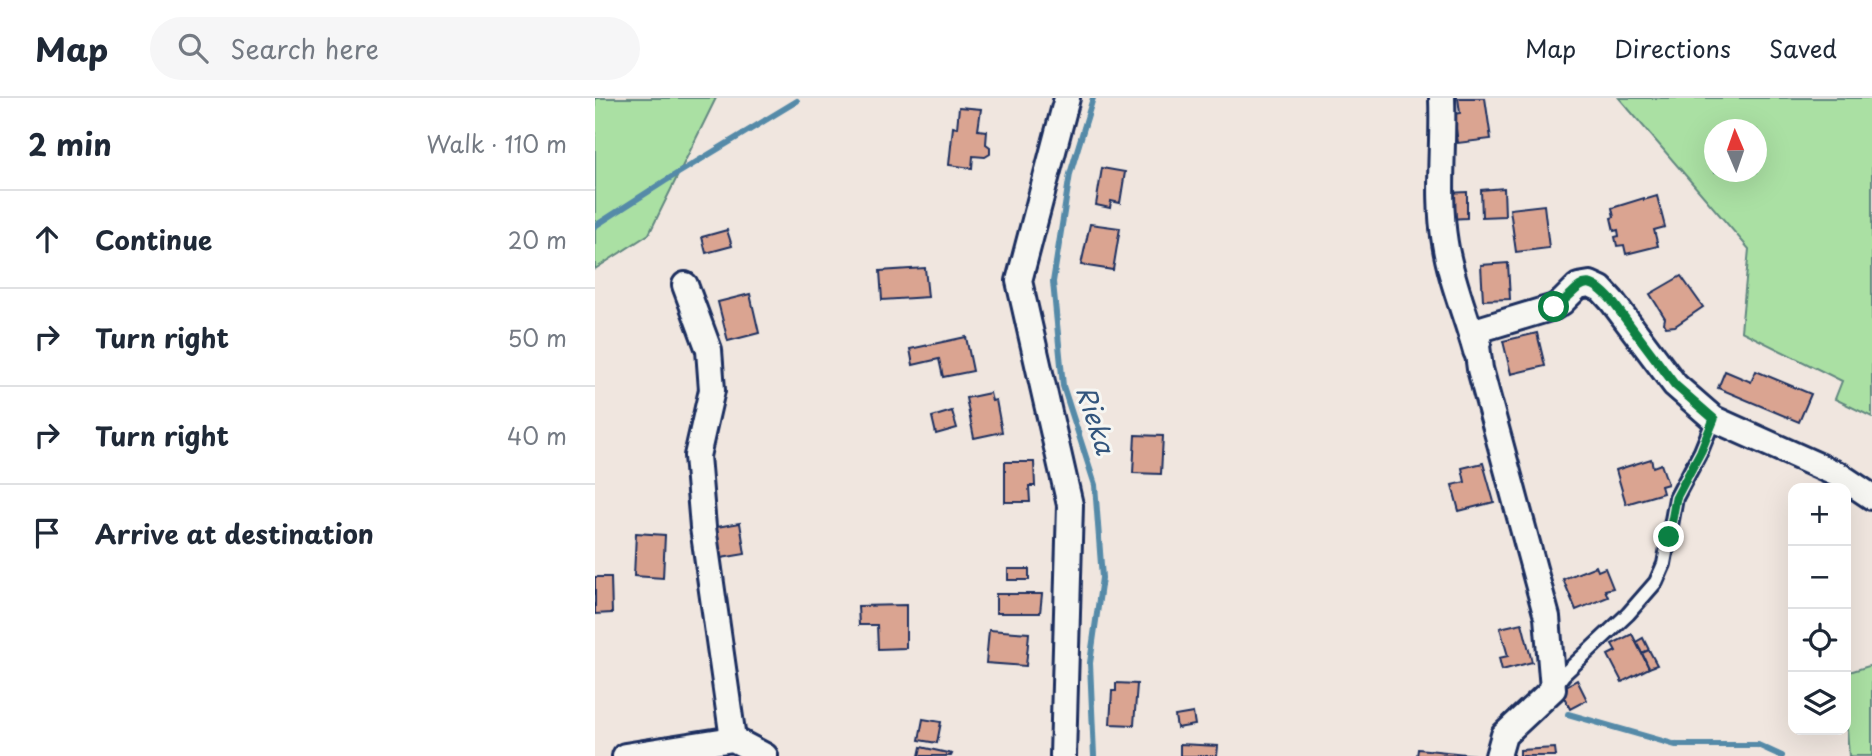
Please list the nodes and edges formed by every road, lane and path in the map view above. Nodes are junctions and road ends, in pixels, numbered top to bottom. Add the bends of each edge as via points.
1 (1067, 98) edge
2 (1442, 98) edge
3 (685, 285) dead end
4 (1478, 359) junction
5 (1714, 419) junction
6 (1872, 497) edge
7 (1553, 689) junction
8 (733, 739) junction
9 (625, 756) edge
10 (765, 756) edge
11 (1063, 756) edge
12 (1498, 756) edge

1 - 11 street via 1019,281 1070,505
2 - 4 street via 1445,242
3 - 8 street via 709,350 712,390 698,456 703,527
4 - 5 street via 1481,329 1541,312 1562,302 1578,286 1590,284 1612,301 1675,385
4 - 7 street via 1547,617
5 - 6 street via 1839,475
5 - 7 lane via 1676,498 1664,565 1656,582
7 - 12 street via 1504,735
8 - 9 street
8 - 10 street

